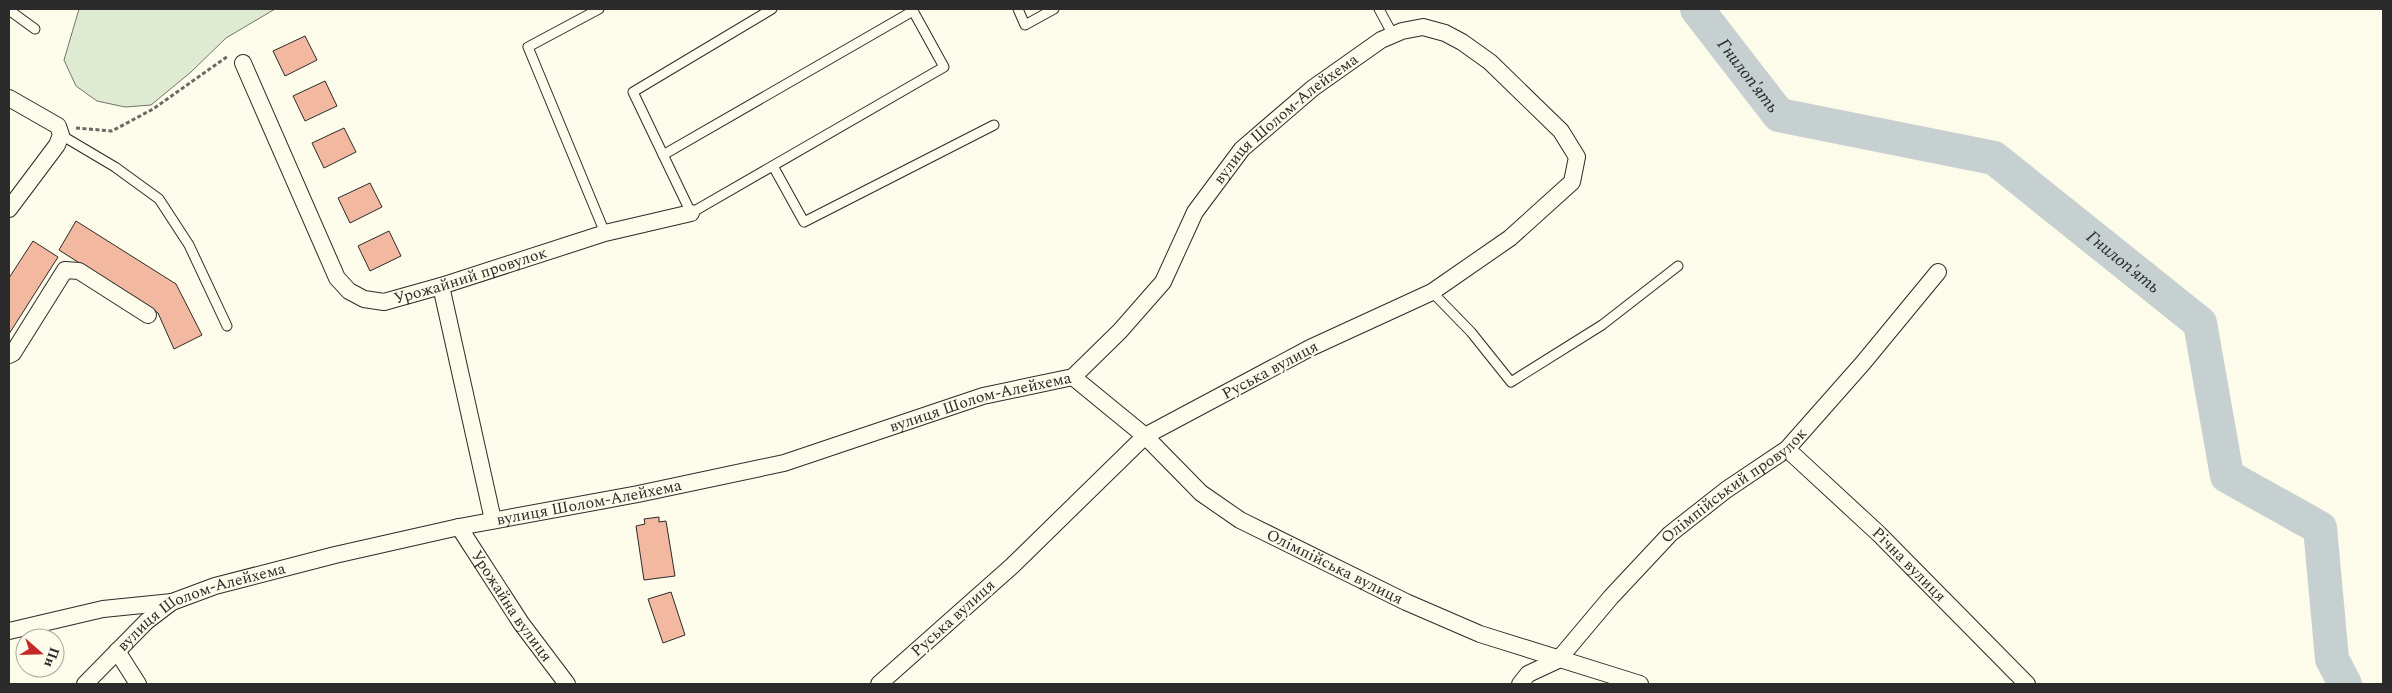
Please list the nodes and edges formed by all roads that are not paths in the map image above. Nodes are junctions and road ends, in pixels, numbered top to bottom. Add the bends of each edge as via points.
1 (599, 9) edge
2 (772, 9) edge
3 (1018, 9) edge
4 (1054, 9) edge
5 (1379, 9) edge
6 (9, 10) edge
7 (912, 10) edge
8 (36, 29) dead end
9 (1393, 35) junction
10 (243, 63) road end
11 (9, 98) edge
12 (994, 125) dead end
13 (60, 131) junction
14 (663, 154) junction
15 (773, 166) junction
16 (9, 210) edge
17 (691, 213) junction
18 (605, 233) junction
19 (1678, 266) dead end
20 (1938, 272) dead end
21 (441, 286) junction
22 (1432, 292) junction
23 (148, 316) dead end
24 (227, 326) dead end
25 (9, 355) edge
26 (1073, 377) junction
27 (1146, 436) junction
28 (1786, 449) junction
29 (493, 520) junction
30 (458, 527) junction
31 (172, 602) junction
32 (9, 631) edge
33 (117, 650) junction
34 (1558, 660) junction
35 (85, 684) edge
36 (138, 684) edge
37 (567, 684) edge
38 (879, 684) edge
39 (1520, 684) edge
40 (1640, 684) edge
41 (2027, 684) edge

1 - 18 lane via 528,47
2 - 14 lane via 633,92
3 - 4 lane via 1025,25
5 - 9 lane
6 - 8 lane
7 - 14 lane
7 - 15 lane via 944,67
9 - 22 street, вулиця Шолом-Алейхема via 1423,27 1445,32 1462,42 1490,62 1561,131 1577,157 1572,182 1561,193 1510,238
9 - 26 street, вулиця Шолом-Алейхема via 1313,88 1242,149 1195,212 1163,282
10 - 21 street, Урожайний провулок via 338,278 349,291 364,299 384,302
11 - 13 street
12 - 15 lane via 804,222
13 - 16 street via 57,145
13 - 24 lane via 159,199 189,245
14 - 17 lane
15 - 17 lane
17 - 18 street, Урожайний провулок
18 - 21 street, Урожайний провулок
19 - 22 lane via 1602,325 1512,382 1472,332
20 - 28 street, Олімпійський провулок
21 - 29 street
22 - 27 street, Руська вулиця via 1310,348
23 - 25 street via 79,272 65,270
26 - 27 street, Олімпійська вулиця
26 - 29 street, вулиця Шолом-Алейхема via 982,396 784,463
27 - 34 street, Олімпійська вулиця via 1201,493 1240,520 1414,606 1480,634
27 - 38 street, Руська вулиця via 1012,566
28 - 34 street, Олімпійський провулок via 1670,534
28 - 41 street, Річна вулиця via 1879,534
29 - 30 street, вулиця Шолом-Алейхема
30 - 31 street, вулиця Шолом-Алейхема via 233,581
30 - 37 street, Урожайна вулиця via 521,623
31 - 32 street via 103,609
31 - 33 street, вулиця Шолом-Алейхема
33 - 35 street, вулиця Шолом-Алейхема
33 - 36 street
34 - 39 street, Олімпійський провулок via 1528,674
34 - 40 street, Олімпійська вулиця

